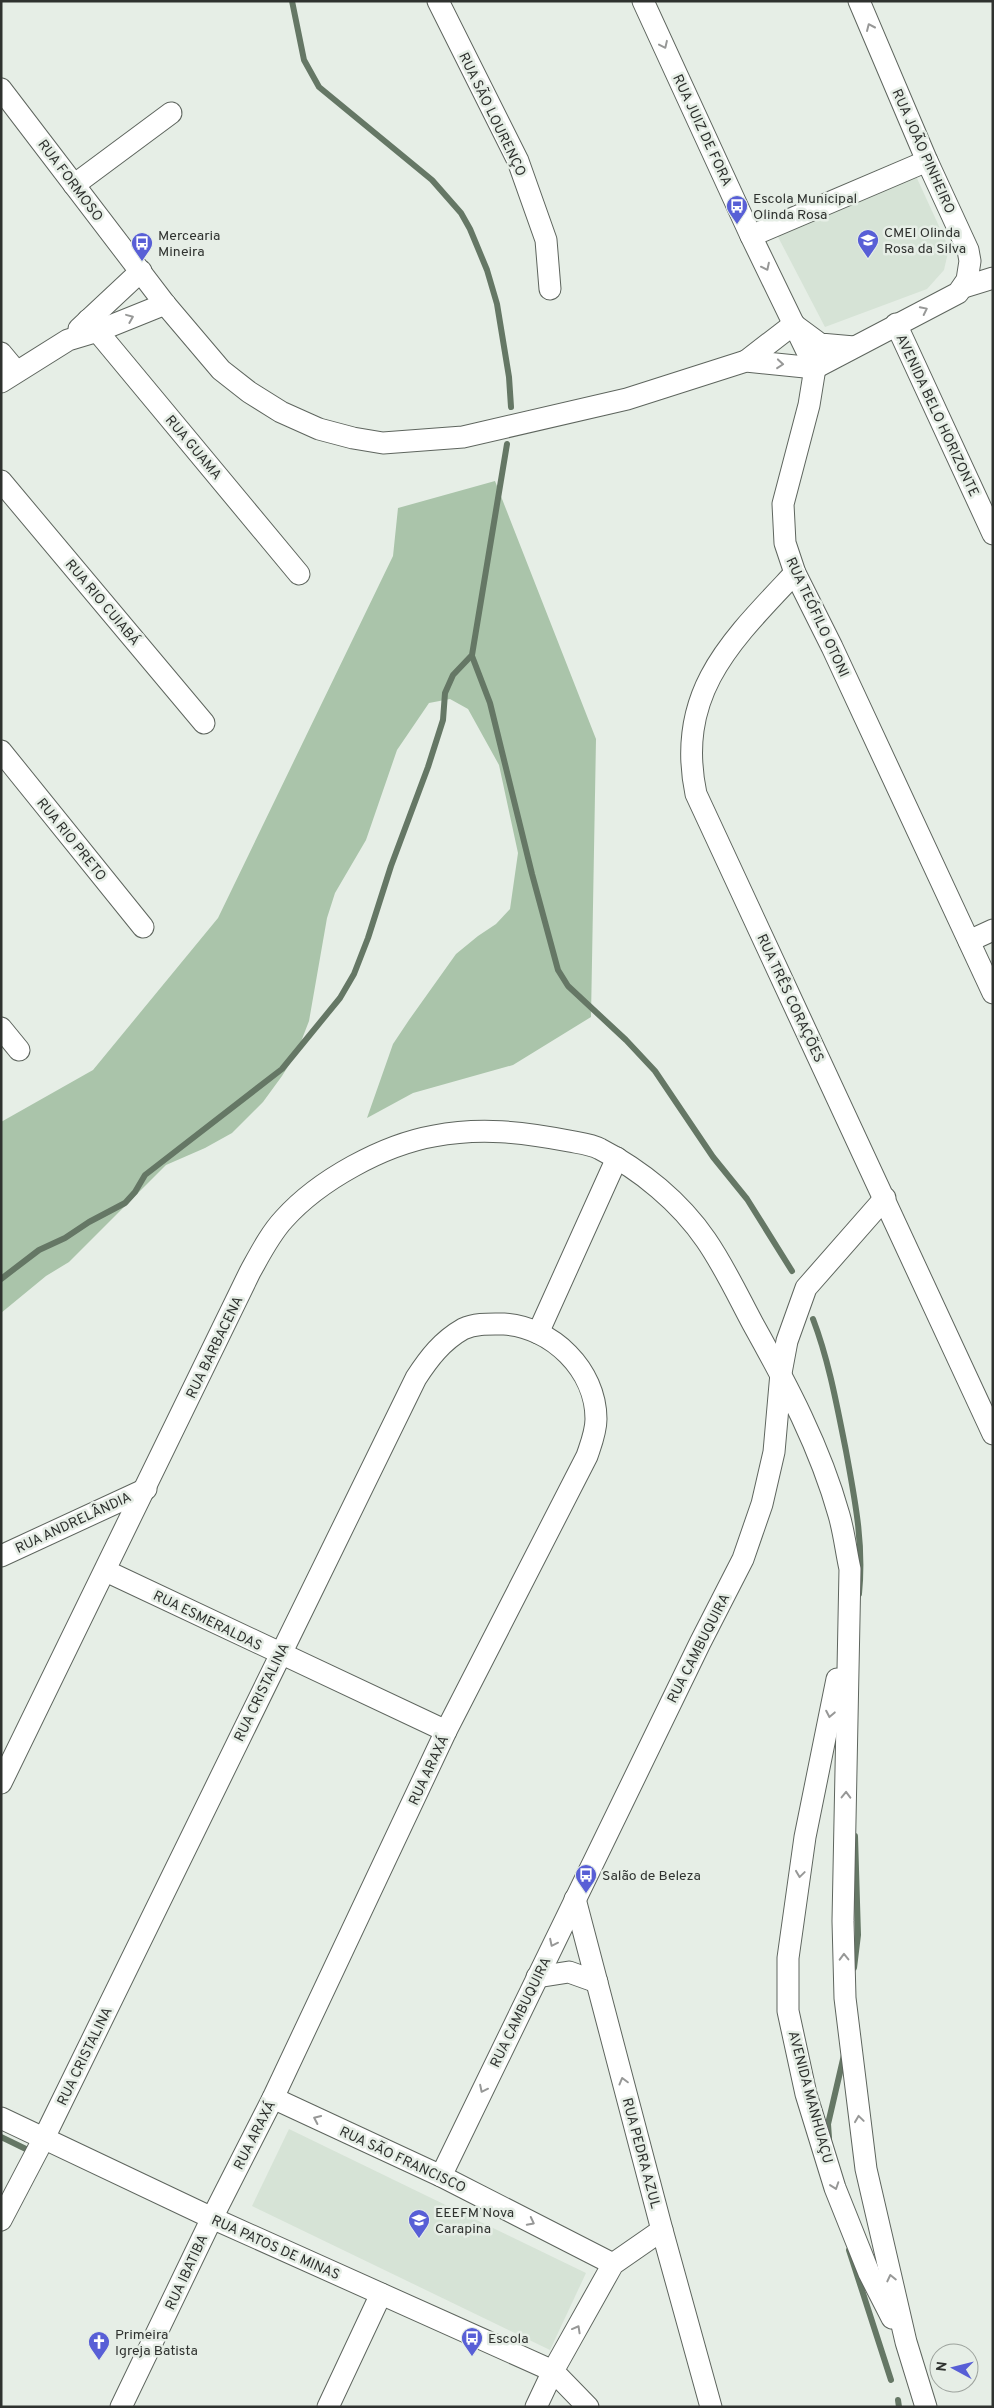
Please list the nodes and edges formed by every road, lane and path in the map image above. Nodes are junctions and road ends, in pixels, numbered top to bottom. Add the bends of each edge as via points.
1 (438, 1) edge
2 (643, 1) edge
3 (859, 1) edge
4 (1, 89) edge
5 (171, 113) dead end
6 (927, 161) junction
7 (74, 185) junction
8 (751, 236) junction
9 (140, 271) junction
10 (993, 278) edge
11 (550, 288) dead end
12 (958, 292) junction
13 (165, 304) junction
14 (794, 324) junction
15 (896, 324) junction
16 (93, 325) junction
17 (854, 347) junction
18 (1, 353) edge
19 (746, 361) junction
20 (815, 368) junction
21 (9, 377) edge
22 (1, 481) edge
23 (993, 534) edge
24 (794, 573) junction
25 (299, 574) dead end
26 (204, 723) dead end
27 (1, 751) edge
28 (142, 927) dead end
29 (993, 930) edge
30 (969, 941) junction
31 (993, 993) edge
32 (1, 1028) edge
33 (19, 1050) dead end
34 (597, 1147) joint
35 (617, 1158) junction
36 (885, 1198) junction
37 (538, 1333) junction
38 (780, 1373) junction
39 (993, 1434) edge
40 (146, 1489) junction
41 (1, 1556) edge
42 (106, 1571) junction
43 (847, 1632) junction
44 (280, 1654) junction
45 (446, 1732) junction
46 (1, 1783) edge
47 (575, 1899) junction
48 (537, 1977) junction
49 (597, 1982) junction
50 (273, 2098) junction
51 (1, 2118) edge
52 (44, 2138) junction
53 (441, 2176) junction
54 (212, 2218) junction
55 (1, 2220) edge
56 (662, 2230) junction
57 (613, 2264) junction
58 (381, 2294) junction
59 (906, 2342) junction
60 (553, 2371) junction
61 (121, 2407) edge
62 (328, 2407) edge
63 (536, 2407) edge
64 (588, 2407) edge
65 (711, 2407) edge
66 (926, 2407) edge

1 - 11 street, RUA SÃO LOURENÇO via 518,161 546,240
2 -> 8 street, RUA JUIZ DE FORA
6 -> 3 street, RUA JOÃO PINHEIRO
4 - 7 street, RUA FORMOSO
5 - 7 street
6 - 8 street
6 - 12 street, RUA JOÃO PINHEIRO via 968,250 970,270
7 - 9 street, RUA FORMOSO
8 -> 14 street, RUA JUIZ DE FORA
9 - 13 street, RUA FORMOSO
9 - 16 street
10 - 12 street
15 -> 12 street
16 -> 13 street
13 - 19 street, RUA FORMOSO via 221,370 249,392 281,412 319,429 383,442 463,436 626,399
14 - 17 street via 820,344
14 - 19 street
14 - 20 street, RUA JUIZ DE FORA
15 - 17 street
15 - 23 street, AVENIDA BELO HORIZONTE
16 - 21 street
16 - 25 street, RUA GUAMA
17 - 20 street
18 - 21 street
19 -> 20 street
20 - 24 street, RUA TEÓFILO OTONI via 809,405 783,504 784,542
22 - 26 street, RUA RIO CUIABÁ
24 - 30 street, RUA TEÓFILO OTONI via 832,647
24 - 36 street, RUA TRÊS CORAÇÕES via 728,646 713,669 692,729 691,772 696,794
27 - 28 street, RUA RIO PRETO
29 - 30 street
30 - 31 street, RUA TEÓFILO OTONI
32 - 33 street
34 - 35 street, RUA CAMBUQUIRA
34 - 40 street, RUA BARBACENA via 529,1133 455,1132 409,1140 328,1181 299,1203 261,1252
35 - 37 street
35 - 38 street, RUA CAMBUQUIRA via 654,1184 707,1240
36 - 38 street via 806,1288 787,1341
36 - 39 street, RUA TRÊS CORAÇÕES
37 - 44 street, RUA CRISTALINA via 516,1325 486,1323 465,1328 446,1340 430,1357 403,1402
37 - 45 street, RUA ARAXÁ via 566,1351 580,1369 592,1396 596,1419 593,1438 587,1456
38 - 43 street, AVENIDA MANHUAÇU via 811,1436 839,1515 850,1568
38 - 47 street, RUA CAMBUQUIRA via 780,1409 774,1452 762,1504 743,1559
40 - 41 street, RUA ANDRELÂNDIA
40 - 42 street, RUA BARBACENA
42 - 44 street, RUA ESMERALDAS
42 - 46 street, RUA BARBACENA
59 -> 43 street, AVENIDA MANHUAÇU via 866,2169 845,1998
43 -> 59 street, AVENIDA MANHUAÇU via 805,1837 788,1958 788,2011 806,2094 835,2188 869,2273
44 - 45 street, RUA ESMERALDAS
44 - 52 street, RUA CRISTALINA
45 - 50 street, RUA ARAXÁ
47 -> 48 street, RUA CAMBUQUIRA
47 - 49 street, RUA PEDRA AZUL
48 - 49 street via 569,1972
48 -> 53 street, RUA CAMBUQUIRA
56 -> 49 street, RUA PEDRA AZUL
53 -> 50 street, RUA SÃO FRANCISCO
50 - 54 street, RUA ARAXÁ
51 - 52 street, RUA PATOS DE MINAS
52 - 54 street, RUA PATOS DE MINAS
52 - 55 street, RUA CRISTALINA
53 -> 57 street, RUA SÃO FRANCISCO
54 - 58 street, RUA PATOS DE MINAS
54 - 61 street, RUA IBATIBA
56 - 57 street
56 - 65 street, RUA PEDRA AZUL
60 -> 57 street
58 - 60 street, RUA PATOS DE MINAS
58 - 62 street
59 - 66 street, AVENIDA MANHUAÇU
60 - 63 street
60 - 64 street

